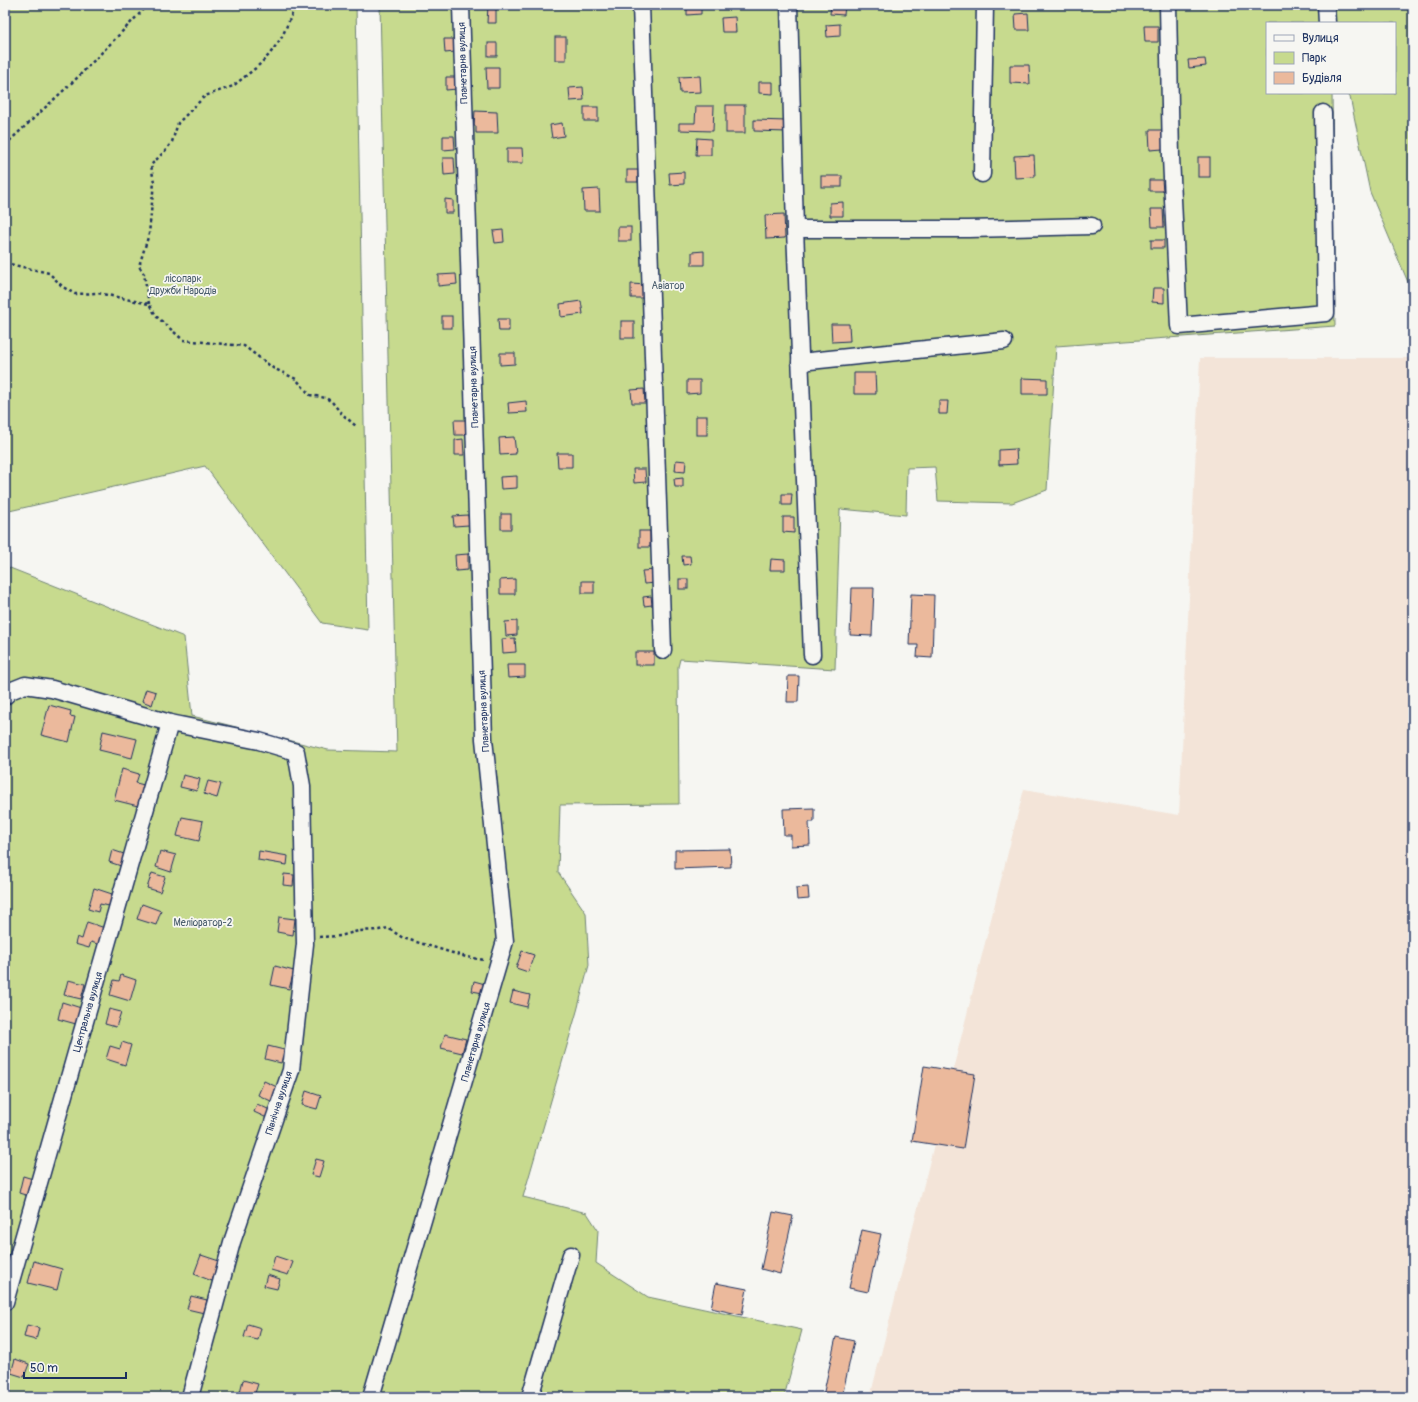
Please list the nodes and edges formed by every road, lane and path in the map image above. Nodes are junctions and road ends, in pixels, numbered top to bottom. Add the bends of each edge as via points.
1 (148, 5) edge
2 (296, 5) edge
3 (461, 5) edge
4 (641, 5) edge
5 (789, 5) edge
6 (985, 5) edge
7 (1168, 5) edge
8 (1326, 5) edge
9 (1328, 22) edge
10 (1323, 113) dead end
11 (5, 144) edge
12 (982, 174) dead end
13 (1092, 226) dead end
14 (795, 229) junction
15 (5, 263) edge
16 (148, 304) junction
17 (1004, 341) dead end
18 (800, 362) junction
19 (357, 427) dead end
20 (663, 650) dead end
21 (812, 655) dead end
22 (5, 696) edge
23 (170, 723) junction
24 (305, 938) junction
25 (498, 966) junction
26 (571, 1255) dead end
27 (5, 1302) edge
28 (190, 1397) edge
29 (371, 1397) edge
30 (530, 1397) edge

1 - 11 path via 78,77
2 - 16 path via 282,37 269,55 257,68 233,86 205,96 178,123 172,142 151,165 154,182 149,234 139,266 144,274
3 - 25 street, Планетарна вулиця via 484,739 506,941
4 - 20 street
5 - 14 street
6 - 12 street
7 - 10 street via 1171,157 1179,326 1326,313
8 - 9 street
13 - 14 street
14 - 18 street
15 - 16 path via 49,273 63,287 76,294 98,293
16 - 19 path via 157,317 183,340 244,346 273,368 296,380 310,395 332,402
17 - 18 street
18 - 21 street
22 - 23 street via 25,685 52,689
23 - 24 street, Північна вулиця via 259,741 296,752 302,786
23 - 27 street, Центральна вулиця
24 - 25 path via 340,936 388,928 403,938 466,957 493,961
24 - 28 street, Північна вулиця via 291,1070 232,1242
25 - 29 street, Планетарна вулиця
26 - 30 street

